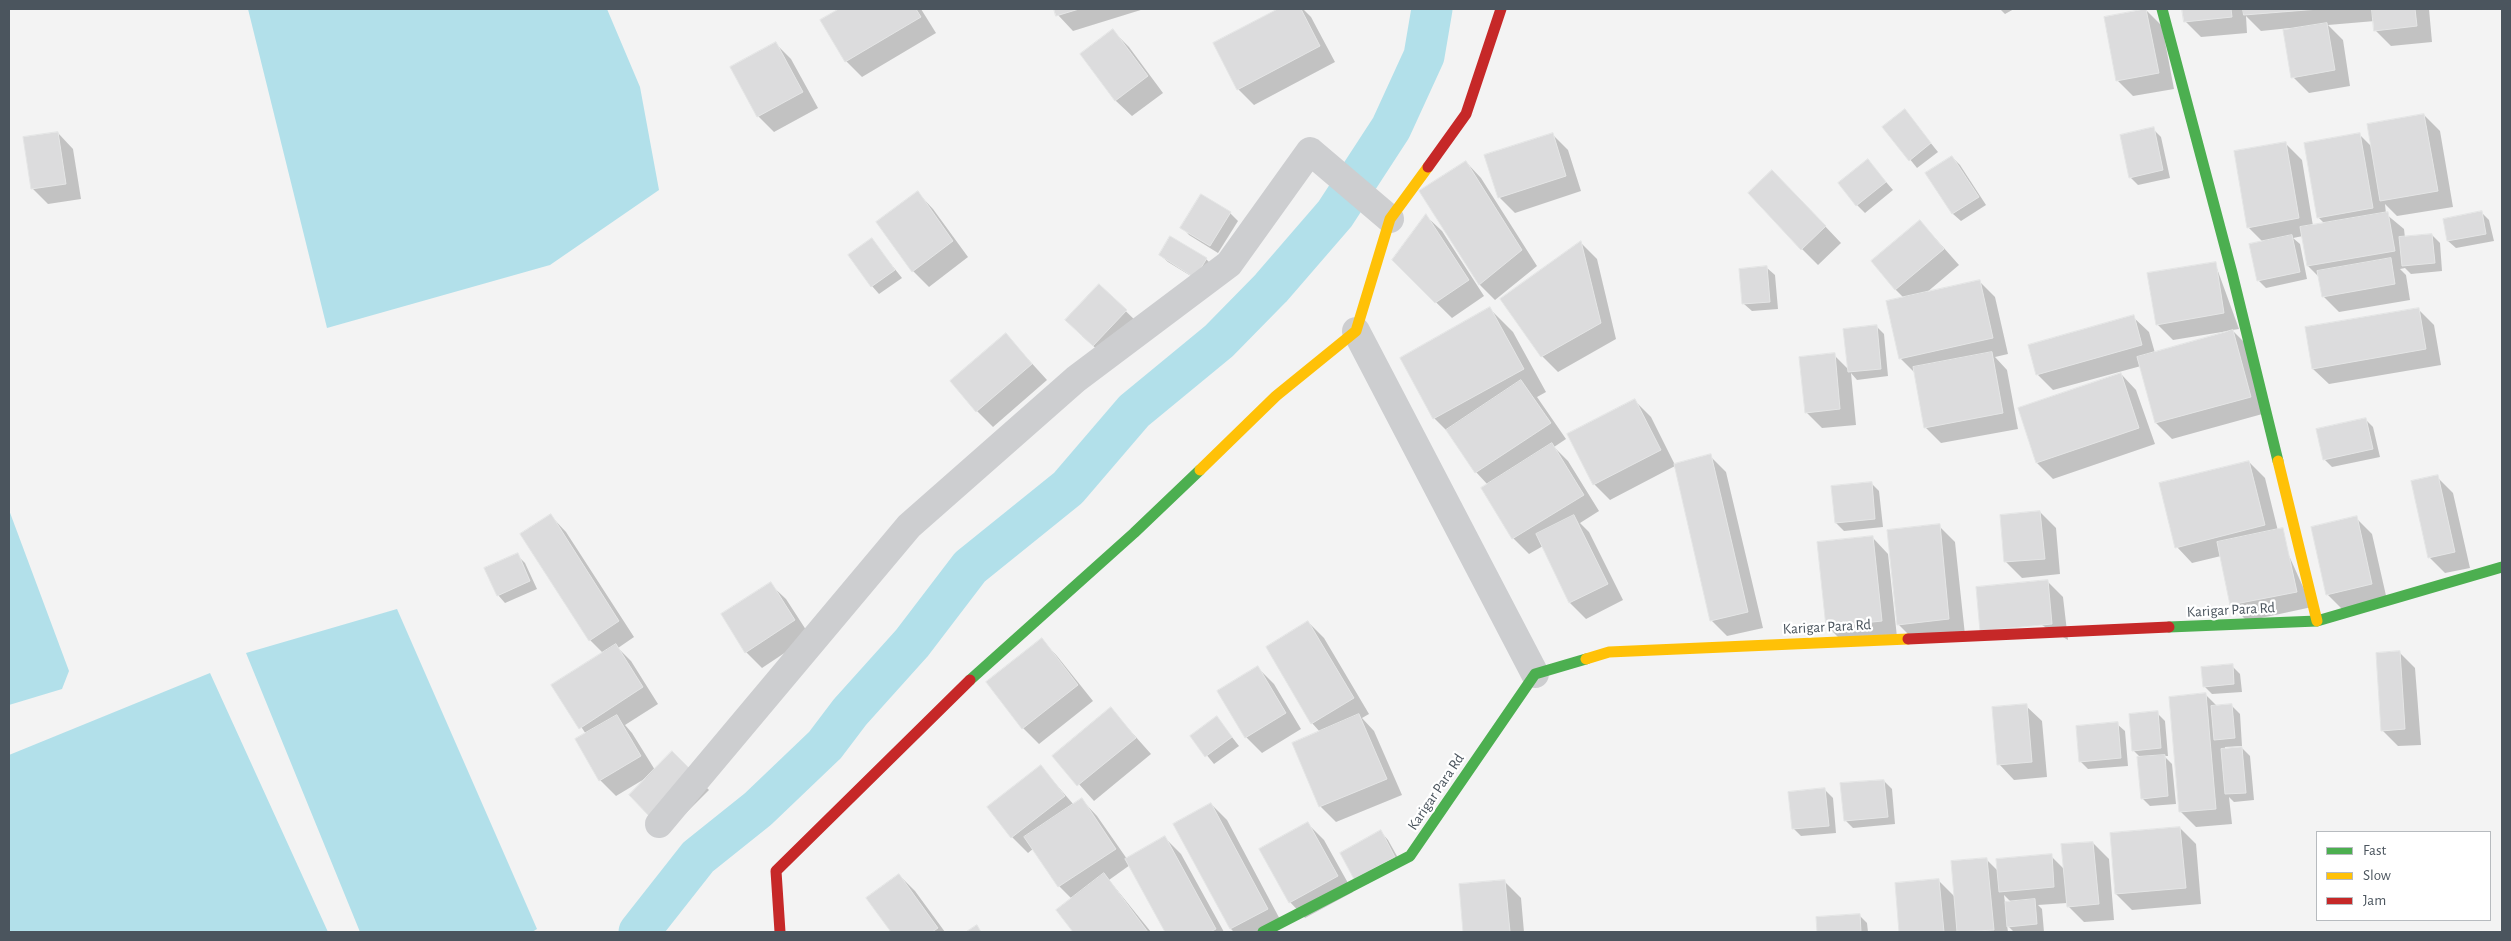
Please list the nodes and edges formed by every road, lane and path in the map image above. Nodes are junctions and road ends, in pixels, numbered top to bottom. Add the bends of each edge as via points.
1 (1501, 9) edge
2 (2162, 9) edge
3 (1390, 219) junction
4 (1356, 331) junction
5 (2502, 567) edge
6 (2318, 621) junction
7 (1535, 674) junction
8 (659, 824) dead end
9 (780, 932) edge
10 (1263, 932) edge

1 - 3 street via 1466,114
2 - 6 street via 2232,273
3 - 4 street
3 - 8 street via 1310,152 1229,264 1076,379 908,526
4 - 7 street
4 - 9 street via 1276,396 1134,533 959,690 776,871
5 - 6 street, Karigar Para Rd
6 - 7 street, Karigar Para Rd via 1609,652
7 - 10 street, Karigar Para Rd via 1410,856

